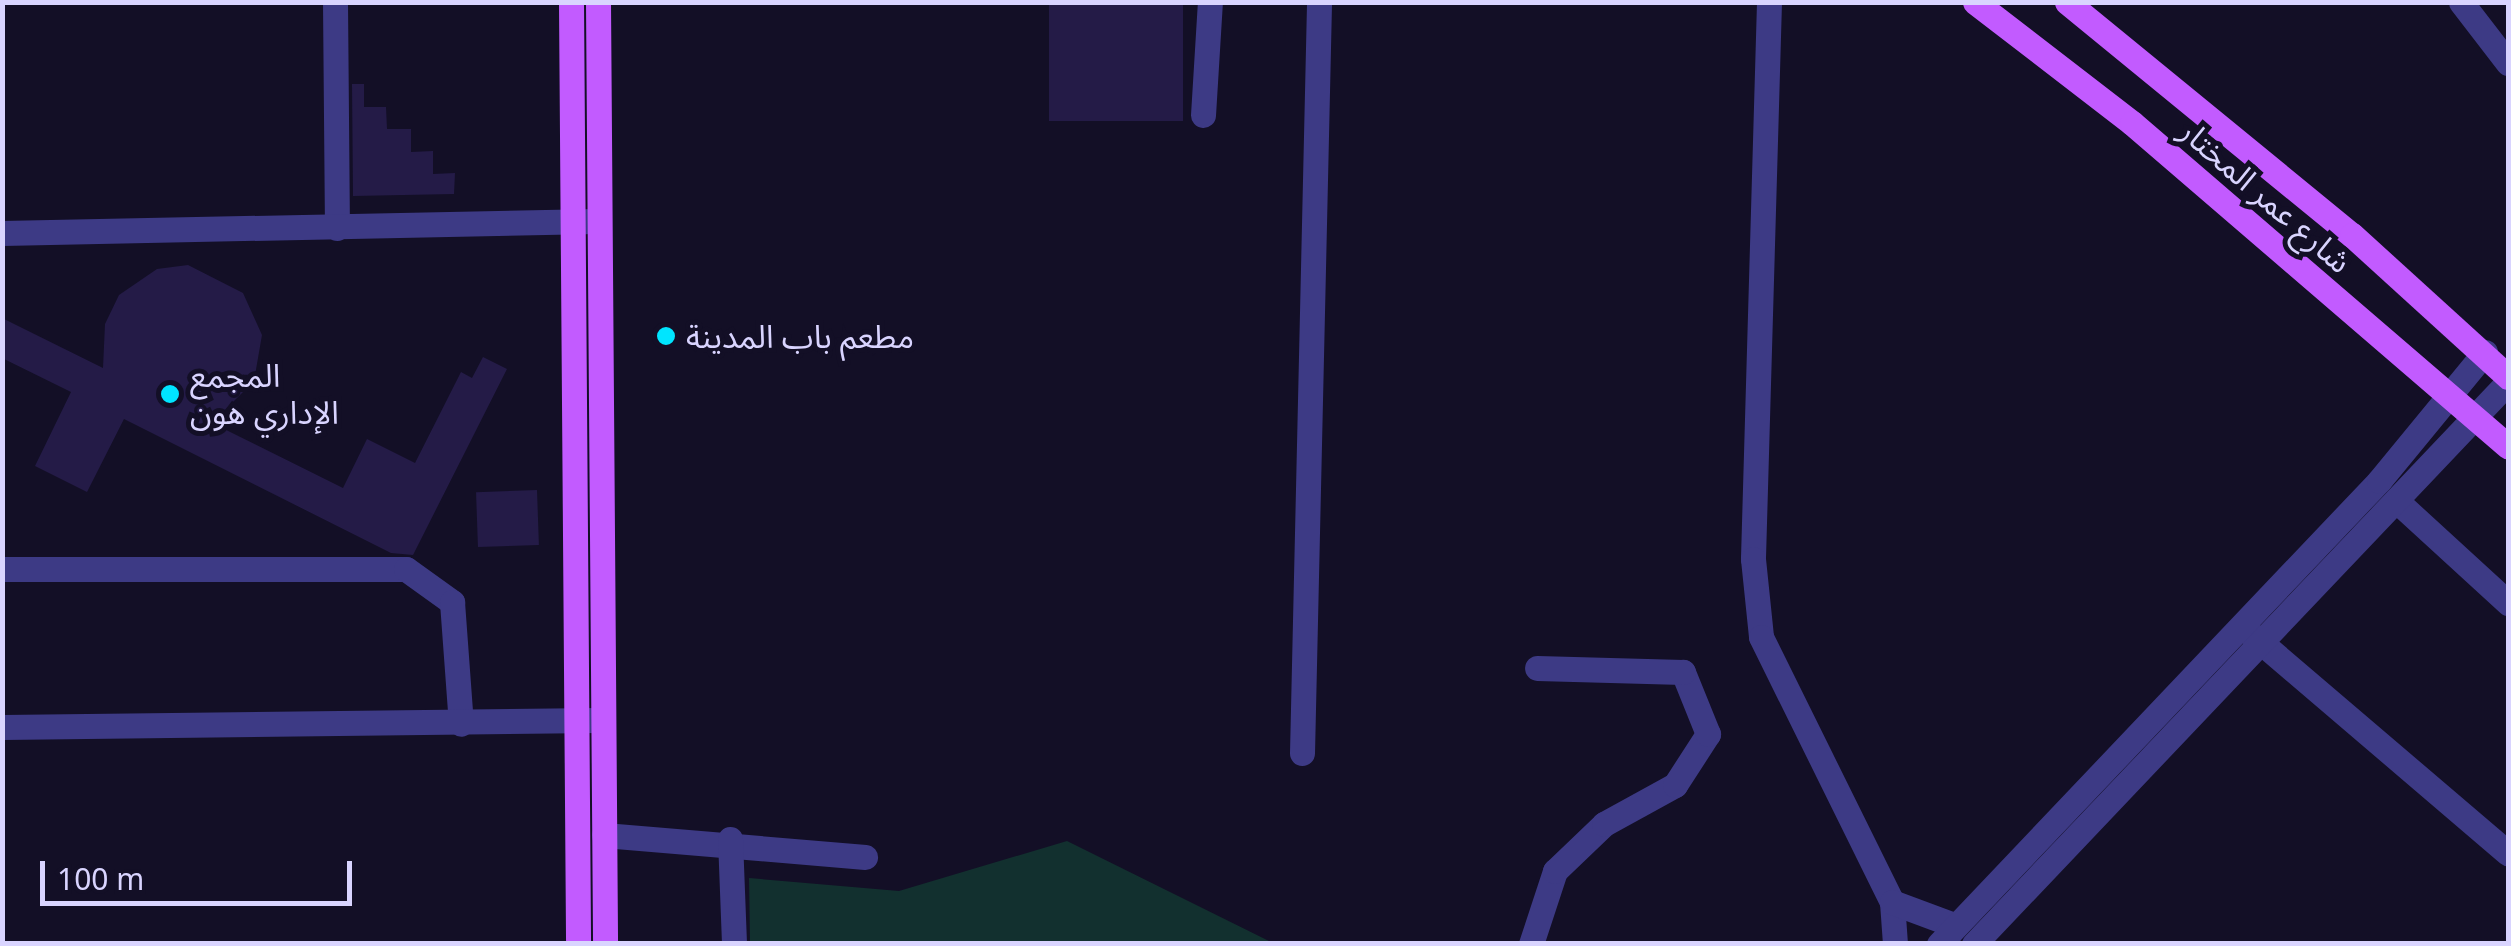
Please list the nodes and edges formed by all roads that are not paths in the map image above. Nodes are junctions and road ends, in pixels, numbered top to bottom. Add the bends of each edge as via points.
1 (335, 2) edge
2 (570, 2) edge
3 (598, 2) edge
4 (1210, 2) edge
5 (1319, 2) edge
6 (1769, 2) edge
7 (1976, 2) edge
8 (2067, 2) edge
9 (2461, 2) edge
10 (2508, 63) edge
11 (1204, 115) dead end
12 (583, 224) junction
13 (337, 228) junction
14 (2, 233) edge
15 (2485, 352) junction
16 (2508, 379) edge
17 (2448, 396) junction
18 (2477, 420) junction
19 (2508, 446) edge
20 (2400, 504) junction
21 (2, 569) edge
22 (2508, 603) edge
23 (2252, 634) junction
24 (1536, 668) dead end
25 (587, 721) junction
26 (461, 724) junction
27 (2, 727) edge
28 (1302, 753) dead end
29 (604, 835) junction
30 (730, 839) junction
31 (2508, 854) edge
32 (865, 857) dead end
33 (1892, 902) junction
34 (1947, 934) edge
35 (578, 944) edge
36 (605, 944) edge
37 (734, 944) edge
38 (1532, 944) edge
39 (1894, 944) edge
40 (1974, 944) edge

1 - 13 street
2 - 12 main road
3 - 12 main road
4 - 11 street
5 - 28 street
6 - 33 street via 1753,559 1761,637
7 - 17 main road, شارع عمر المختار via 2132,123
8 - 15 main road, شارع عمر المختار
9 - 10 street
12 - 13 street
12 - 25 main road
13 - 14 street
15 - 16 main road, شارع عمر المختار
15 - 17 street
16 - 18 street
17 - 18 main road, شارع عمر المختار
17 - 23 street
18 - 19 main road, شارع عمر المختار
18 - 20 street
20 - 22 street
20 - 23 street
21 - 26 street via 406,569 452,602
23 - 31 street
23 - 34 street
23 - 40 street
24 - 38 street via 1683,672 1708,734 1675,785 1604,824 1555,871
25 - 26 street
25 - 29 main road
25 - 35 main road
26 - 27 street
29 - 30 street
29 - 36 main road
30 - 32 street
30 - 37 street
33 - 34 street
33 - 39 street

